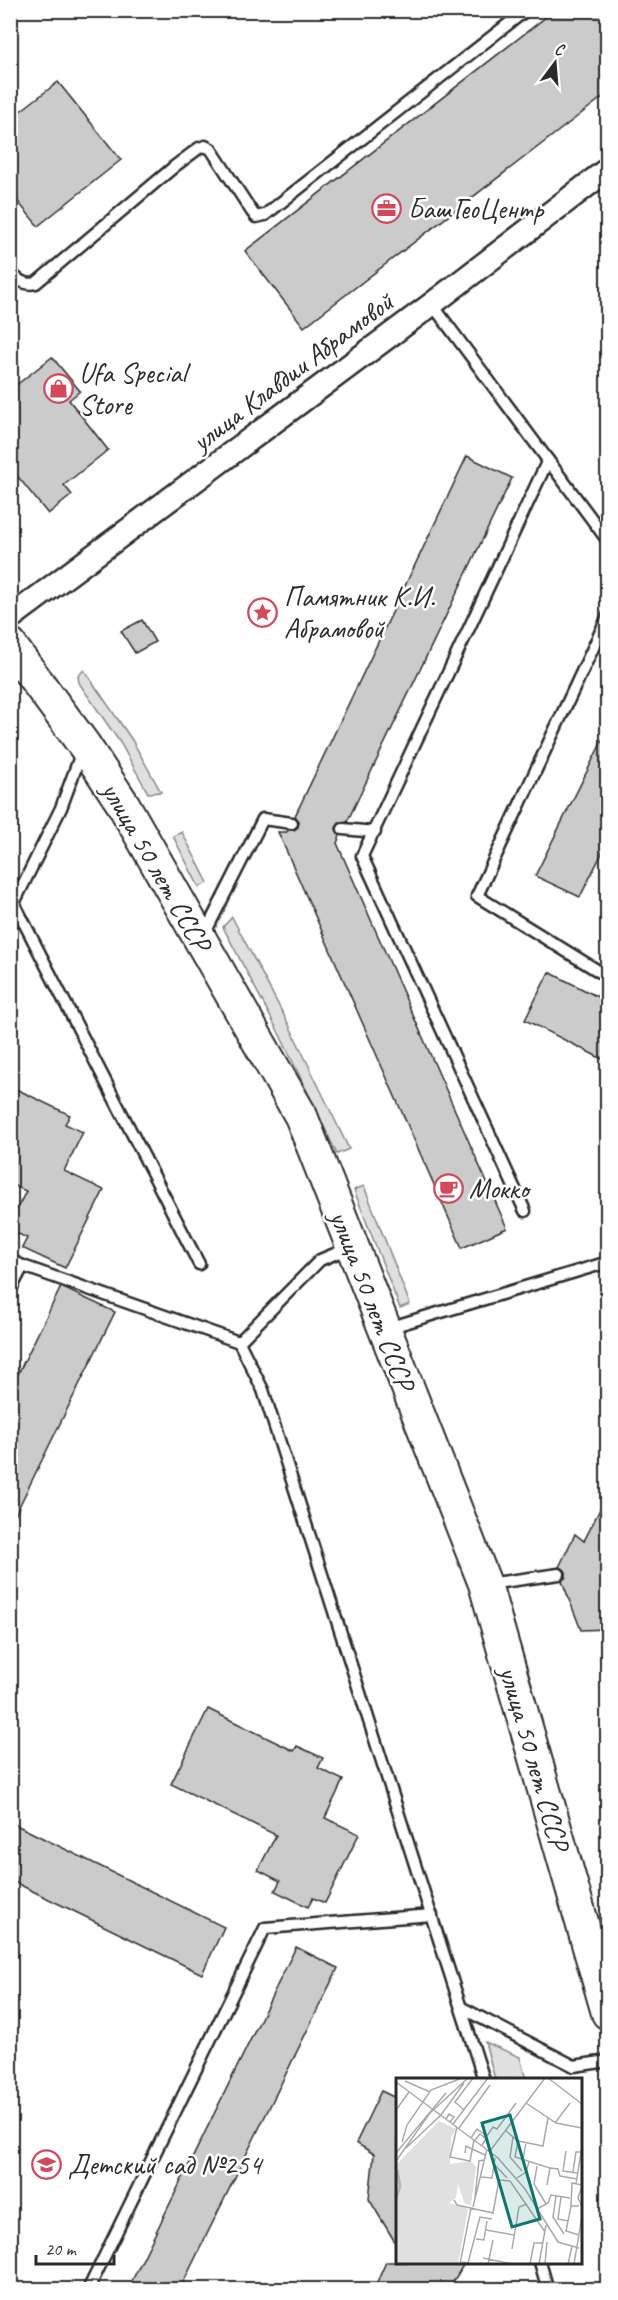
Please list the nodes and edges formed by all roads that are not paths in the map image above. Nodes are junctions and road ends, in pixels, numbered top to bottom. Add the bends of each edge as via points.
1 (526, 10) edge
2 (608, 169) edge
3 (10, 272) edge
4 (432, 304) junction
5 (548, 460) junction
6 (608, 541) edge
7 (608, 616) edge
8 (10, 618) edge
9 (10, 645) edge
10 (84, 745) junction
11 (292, 823) dead end
12 (343, 829) dead end
13 (375, 832) junction
14 (12, 906) edge
15 (201, 941) junction
16 (608, 977) edge
17 (525, 1211) dead end
18 (352, 1247) junction
19 (608, 1259) edge
20 (10, 1260) edge
21 (199, 1264) dead end
22 (23, 1266) junction
23 (10, 1291) edge
24 (384, 1330) junction
25 (239, 1342) junction
26 (559, 1574) dead end
27 (485, 1584) junction
28 (432, 1915) junction
29 (462, 2008) junction
30 (608, 2013) edge
31 (608, 2061) edge
32 (484, 2078) edge
33 (541, 2264) edge
34 (88, 2289) edge
35 (548, 2289) edge

1 - 3 lane via 265,215 256,217 211,149 205,146 175,166 36,283 23,283
2 - 4 street, улица Клавдии Абрамовой
4 - 5 lane
4 - 8 street, улица Клавдии Абрамовой
5 - 6 lane
5 - 13 lane
7 - 16 lane via 477,896
9 - 10 main road, улица 50 лет СССР
10 - 14 lane via 61,808
10 - 15 main road, улица 50 лет СССР via 123,804
11 - 15 lane via 263,819
12 - 13 lane
13 - 17 lane via 362,856
14 - 21 lane
15 - 18 main road, улица 50 лет СССР via 300,1116
18 - 24 main road, улица 50 лет СССР
18 - 25 lane via 320,1260
19 - 24 lane
20 - 22 lane
22 - 23 lane
22 - 25 lane
24 - 27 main road, улица 50 лет СССР
25 - 28 lane via 263,1390
26 - 27 lane
27 - 30 main road, улица 50 лет СССР
28 - 29 lane
28 - 34 lane via 265,1928
29 - 31 lane via 574,2066
29 - 32 lane
33 - 35 lane

